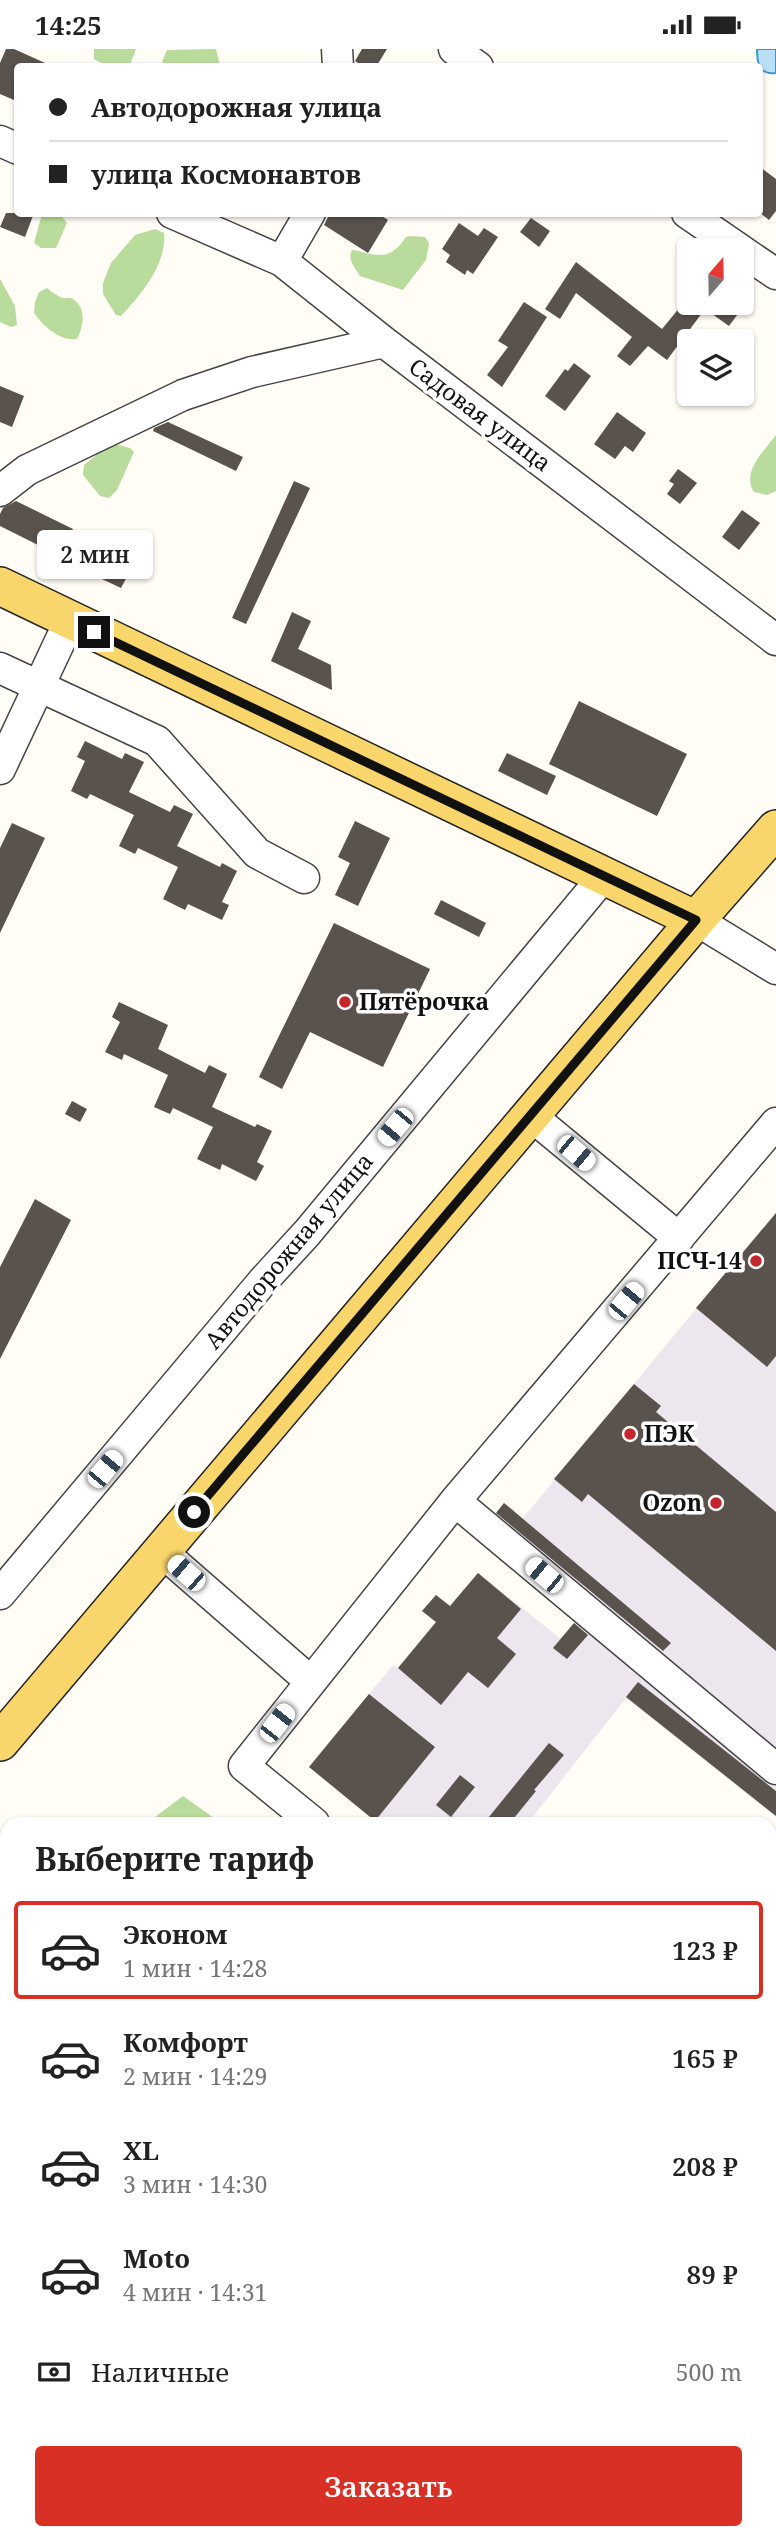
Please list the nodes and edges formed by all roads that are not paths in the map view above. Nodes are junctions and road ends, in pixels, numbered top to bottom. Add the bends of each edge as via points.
1 (454, 49) edge
2 (473, 63) edge
3 (181, 217) edge
4 (308, 217) edge
5 (693, 217) edge
6 (723, 238) edge
7 (754, 260) edge
8 (282, 261) junction
9 (776, 274) edge
10 (384, 342) junction
11 (0, 491) edge
12 (0, 586) edge
13 (70, 620) junction
14 (776, 640) edge
15 (0, 668) edge
16 (39, 686) junction
17 (0, 769) edge
18 (776, 829) edge
19 (604, 876) junction
20 (304, 878) dead end
21 (696, 920) junction
22 (776, 969) edge
23 (530, 1115) junction
24 (776, 1123) edge
25 (679, 1238) junction
26 (455, 1501) junction
27 (161, 1551) junction
28 (0, 1594) edge
29 (310, 1681) junction
30 (0, 1742) edge
31 (776, 1769) edge
32 (307, 1817) edge

1 - 2 street
3 - 8 street, Садовая улица
4 - 8 street
5 - 6 street
7 - 9 street
8 - 10 street, Садовая улица
10 - 11 street via 252,372 183,395 27,470
10 - 14 street, Садовая улица
12 - 13 main road
13 - 16 street
13 - 19 main road
15 - 16 street
16 - 17 street
16 - 20 street via 157,741 257,853
18 - 21 main road
19 - 21 main road
19 - 28 street, Автодорожная улица
21 - 22 street
21 - 23 main road
23 - 25 street
23 - 27 main road
24 - 25 street
25 - 26 street
26 - 29 street
26 - 31 street
27 - 29 street
27 - 30 main road
29 - 32 street via 244,1766

